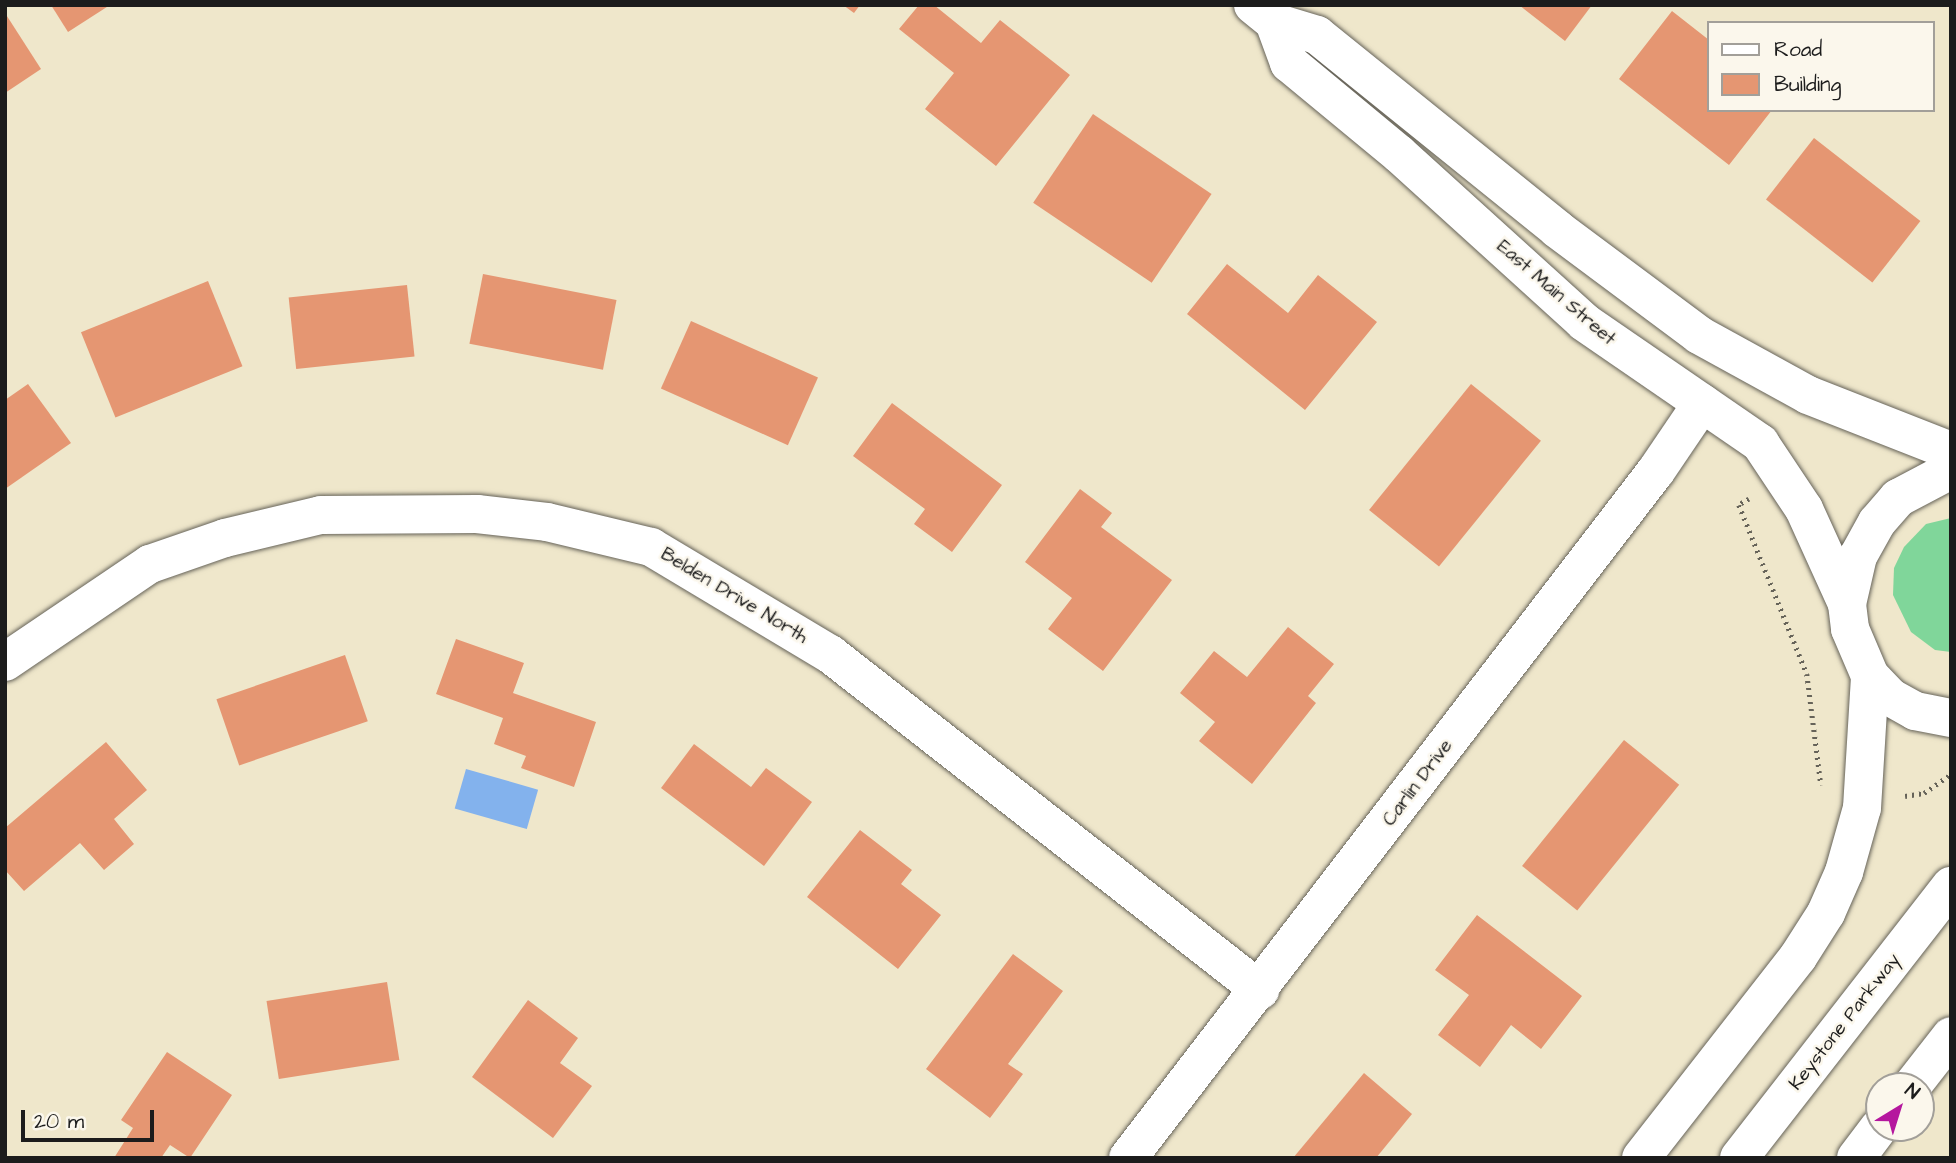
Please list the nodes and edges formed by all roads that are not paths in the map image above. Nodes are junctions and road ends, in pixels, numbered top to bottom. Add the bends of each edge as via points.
1 (1271, 11) edge
2 (1702, 403) junction
3 (1951, 451) edge
4 (1951, 470) edge
5 (1847, 604) junction
6 (5, 662) edge
7 (1870, 676) junction
8 (1951, 718) edge
9 (1951, 886) edge
10 (1259, 990) junction
11 (1951, 1036) edge
12 (1923, 1072) edge
13 (1868, 1142) edge
14 (1128, 1158) edge
15 (1641, 1158) edge
16 (1740, 1158) edge
17 (1856, 1158) edge

1 - 2 main road, East Main Street via 1289,63 1399,154 1584,322
1 - 3 main road, East Main Street via 1317,36 1557,229 1699,335 1808,396
2 - 5 main road, East Main Street via 1743,428 1784,476
2 - 10 main road, Carlin Drive via 1656,471
4 - 5 main road via 1928,478 1898,499 1877,522 1858,556
5 - 7 main road via 1850,629
6 - 10 main road, Belden Drive North via 150,564 225,538 321,514 477,514 547,522 651,547 830,654
7 - 8 main road via 1890,697 1915,711
7 - 15 main road via 1862,808 1844,872 1826,913 1798,957
9 - 16 main road, Keystone Parkway
10 - 14 main road, Carlin Drive
11 - 12 main road
13 - 17 main road

